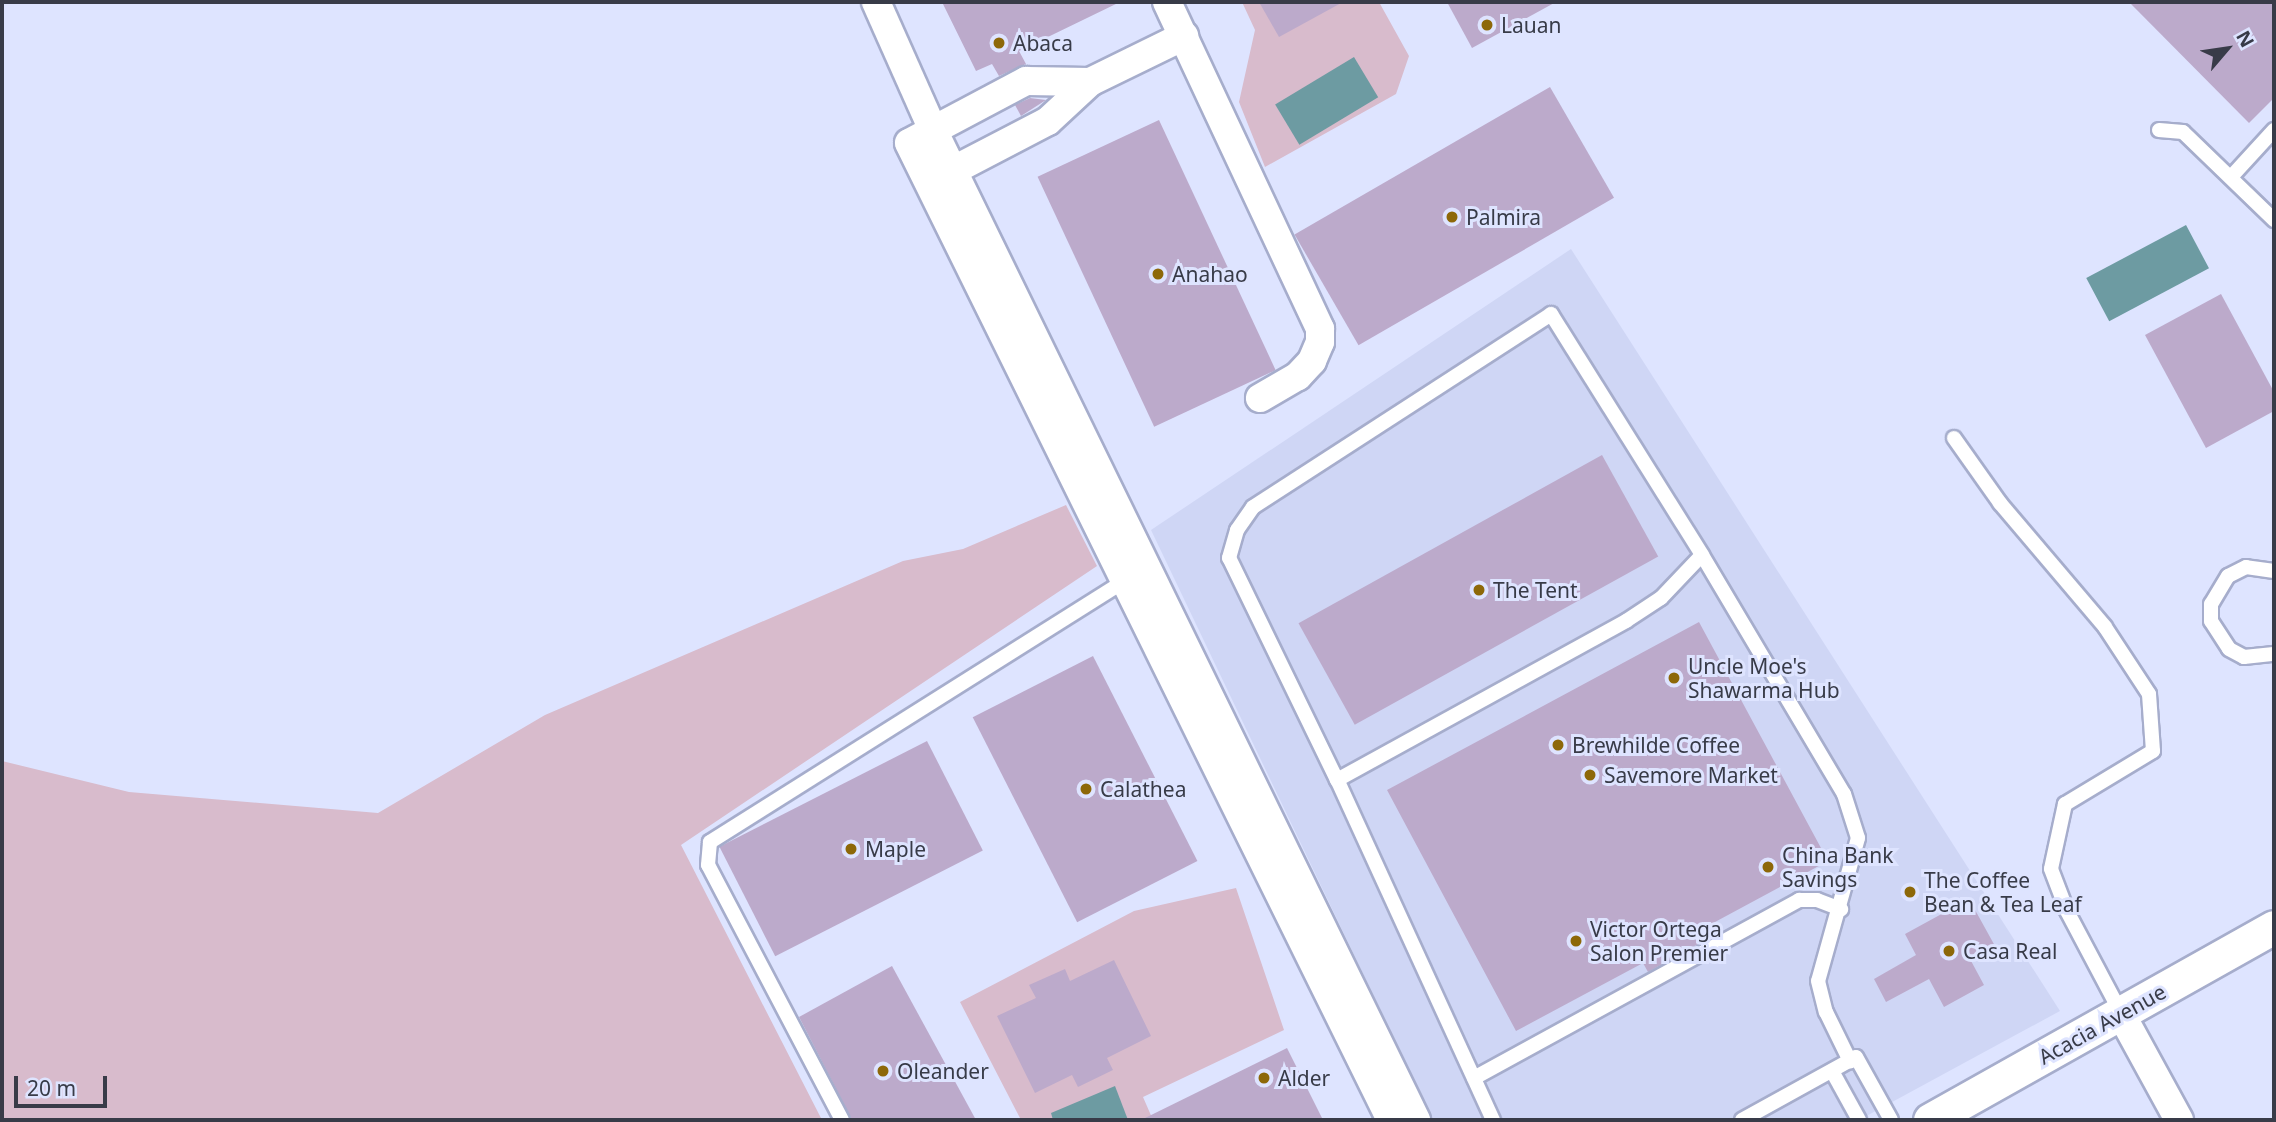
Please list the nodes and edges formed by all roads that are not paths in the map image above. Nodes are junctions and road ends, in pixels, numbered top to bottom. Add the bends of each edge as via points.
1 (876, 2) edge
2 (1167, 2) edge
3 (1184, 36) junction
4 (1090, 82) junction
5 (933, 130) junction
6 (2159, 130) dead end
7 (2274, 130) edge
8 (952, 171) junction
9 (2231, 177) junction
10 (2274, 220) edge
11 (1260, 398) dead end
12 (1954, 438) dead end
13 (1702, 555) junction
14 (2274, 570) edge
15 (1138, 573) junction
16 (2274, 654) edge
17 (1337, 780) junction
18 (1256, 816) junction
19 (1841, 909) junction
20 (2274, 927) edge
21 (2122, 1014) junction
22 (1853, 1059) junction
23 (1832, 1071) junction
24 (1474, 1079) junction
25 (842, 1120) edge
26 (1391, 1120) edge
27 (1416, 1120) edge
28 (1493, 1120) edge
29 (1742, 1120) edge
30 (1859, 1120) edge
31 (1891, 1120) edge
32 (1930, 1120) edge
33 (2179, 1120) edge

1 - 5 street
2 - 3 street
3 - 4 street
3 - 11 street via 1320,329 1312,361 1298,376
4 - 5 street via 1026,81
4 - 8 street via 1048,121
5 - 8 street
5 - 15 street via 909,143
6 - 9 lane via 2183,132
7 - 9 lane
8 - 15 street
9 - 10 lane
12 - 21 lane via 2000,503 2105,626 2149,694 2153,751 2065,804 2051,869 2067,911
13 - 17 lane via 1661,598 1626,621
13 - 17 lane via 1551,314 1253,507 1237,530 1229,558
13 - 19 lane via 1844,794 1858,838
14 - 16 lane via 2246,567 2228,576 2211,604 2211,621 2229,649 2244,657
15 - 18 street
15 - 25 lane via 710,842 708,865
17 - 24 lane
18 - 26 street
18 - 27 street
19 - 22 lane via 1818,981 1825,1012
19 - 24 lane via 1817,900 1800,900
20 - 21 street, Acacia Avenue
21 - 32 street, Acacia Avenue
21 - 33 street
22 - 23 lane
22 - 31 lane
23 - 29 lane
23 - 30 lane
24 - 28 lane

